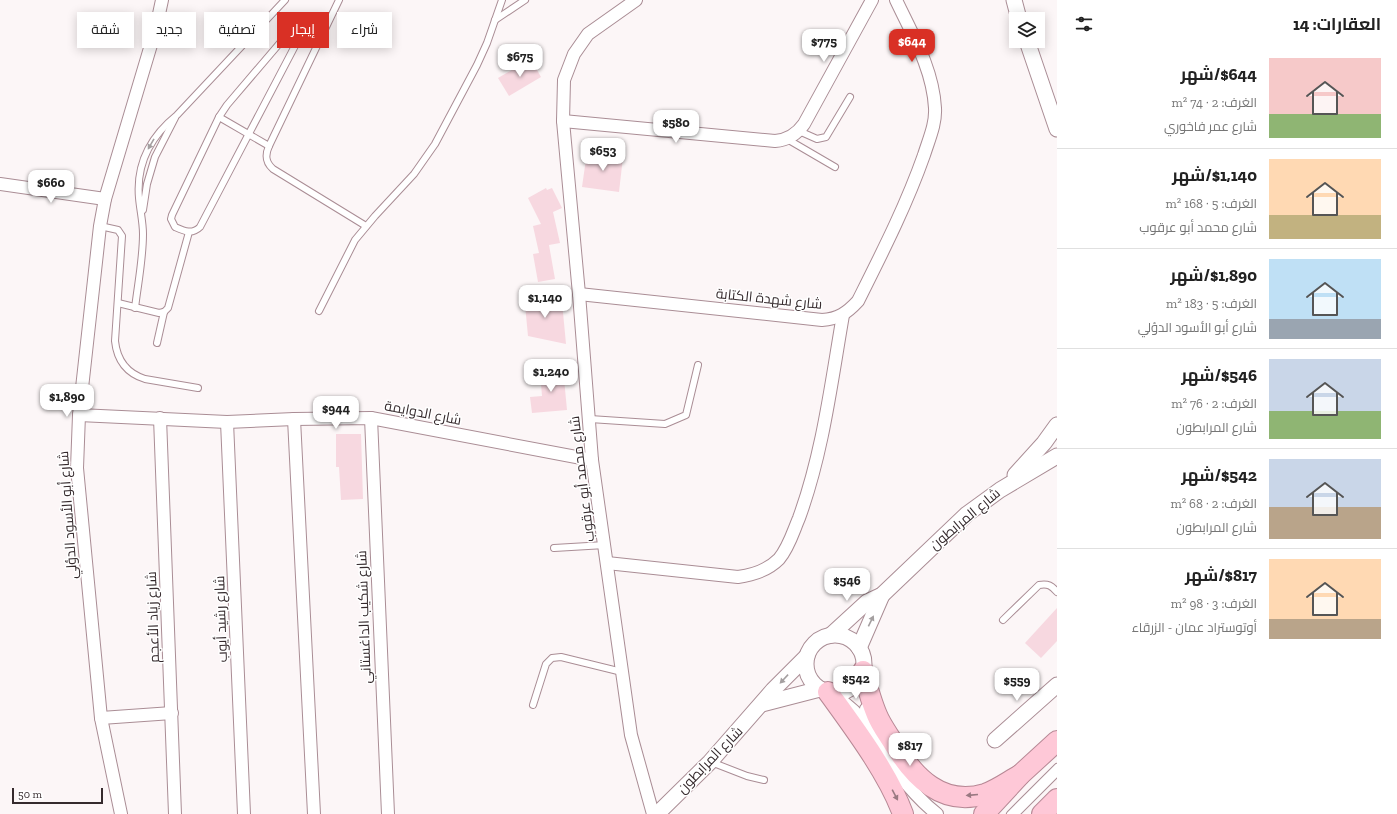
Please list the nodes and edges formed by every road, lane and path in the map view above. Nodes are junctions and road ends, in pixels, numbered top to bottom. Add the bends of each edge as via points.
1 (162, 0) edge
2 (169, 0) edge
3 (285, 0) edge
4 (339, 0) edge
5 (502, 0) edge
6 (525, 0) edge
7 (636, 0) edge
8 (872, 0) edge
9 (896, 0) edge
10 (1014, 0) edge
11 (159, 12) edge
12 (163, 12) edge
13 (1017, 12) edge
14 (495, 20) junction
15 (150, 48) edge
16 (1028, 48) edge
17 (850, 97) dead end
18 (177, 115) junction
19 (219, 117) junction
20 (563, 121) junction
21 (1057, 129) edge
22 (799, 131) junction
23 (249, 134) junction
24 (787, 139) junction
25 (269, 146) junction
26 (836, 167) dead end
27 (0, 184) edge
28 (105, 199) junction
29 (142, 212) junction
30 (100, 226) junction
31 (366, 226) junction
32 (190, 232) junction
33 (579, 294) junction
34 (118, 303) junction
35 (135, 308) junction
36 (319, 311) dead end
37 (164, 312) junction
38 (842, 316) junction
39 (157, 343) dead end
40 (698, 365) dead end
41 (198, 388) dead end
42 (79, 415) junction
43 (160, 418) junction
44 (371, 418) junction
45 (294, 419) junction
46 (590, 419) junction
47 (227, 422) junction
48 (1057, 425) edge
49 (1057, 456) edge
50 (592, 460) junction
51 (1000, 490) junction
52 (605, 545) junction
53 (554, 548) dead end
54 (607, 563) junction
55 (1057, 592) edge
56 (882, 595) junction
57 (1003, 620) dead end
58 (831, 636) junction
59 (859, 648) junction
60 (807, 656) junction
61 (622, 672) junction
62 (862, 675) junction
63 (1057, 685) edge
64 (827, 691) junction
65 (762, 704) junction
66 (533, 705) dead end
67 (172, 713) junction
68 (101, 718) junction
69 (872, 730) junction
70 (996, 740) dead end
71 (1057, 741) edge
72 (710, 762) junction
73 (1057, 767) edge
74 (1057, 773) edge
75 (1020, 776) junction
76 (764, 780) dead end
77 (1057, 799) edge
78 (121, 814) edge
79 (175, 814) edge
80 (244, 814) edge
81 (314, 814) edge
82 (388, 814) edge
83 (653, 814) edge
84 (657, 814) edge
85 (903, 814) edge
86 (936, 814) edge
87 (984, 814) edge
88 (1010, 814) edge
89 (1016, 814) edge
90 (1042, 814) edge

1 - 11 street
2 - 12 street
3 - 18 lane
4 - 25 lane
5 - 14 lane
6 - 14 lane
7 - 20 street, شارع محمد أبو عرقوب via 588,34 574,54 564,80
8 - 22 street
9 - 38 street, شارع شهدة الكتابة via 928,72 934,104 933,128 914,181 858,302
10 - 13 street
14 - 31 lane via 477,65 429,155
15 - 28 street, شارع أبو الأسود الدؤلي
16 - 21 street
17 - 22 lane via 826,137 817,139
18 - 29 lane via 155,157
18 -> 29 lane via 157,134 144,158 139,185
19 - 23 lane
19 - 23 lane via 299,18 304,17 308,21
19 - 32 lane via 172,215 172,223 175,226
20 - 24 street via 775,141
20 - 33 street, شارع محمد أبو عرقوب
22 - 24 street
23 - 25 lane
23 - 32 lane via 200,227
24 - 26 lane
25 - 31 lane via 266,159 273,169
27 - 28 street
28 - 30 street, شارع أبو الأسود الدؤلي
29 - 35 lane via 143,247
30 - 34 lane via 114,228 122,236
30 - 42 street, شارع أبو الأسود الدؤلي
31 - 36 lane via 355,240
32 - 37 lane via 168,308
33 - 38 street, شارع شهدة الكتابة via 822,320
33 - 46 street, شارع محمد أبو عرقوب
34 - 35 lane
34 - 41 lane via 115,341 123,365 133,374 145,379
35 - 37 lane
37 - 39 lane
38 - 54 street via 818,456 793,532 778,559 753,575 738,577
40 - 46 lane via 686,415 665,424
42 - 43 street, شارع الدوايمة
42 - 68 street, شارع أبو الأسود الدؤلي via 77,468
43 - 47 street, شارع الدوايمة
43 - 67 street, شارع زياد الأعجم
44 - 45 street, شارع الدوايمة
44 - 50 street, شارع الدوايمة
44 - 82 street, شارع شكيب الداغستاني
45 - 47 street, شارع الدوايمة
45 - 81 street
46 - 50 street, شارع محمد أبو عرقوب
47 - 80 street, شارع رشيد أيوب
48 - 51 street via 1023,467
49 - 51 street, شارع المرابطون
50 - 52 street, شارع محمد أبو عرقوب
51 - 56 street, شارع المرابطون via 967,514
52 - 53 lane
52 - 54 street, شارع محمد أبو عرقوب
54 - 61 street, شارع محمد أبو عرقوب
55 - 57 lane via 1047,584 1040,585
56 - 58 street, شارع المرابطون via 867,602
59 -> 56 street, شارع المرابطون
58 - 59 street via 842,636
58 - 60 street via 820,639 812,646
59 - 62 street via 863,655
60 - 64 street via 808,675 813,683
60 -> 65 street, شارع المرابطون
61 - 66 lane via 561,657 552,658 546,664
61 - 83 street, شارع محمد أبو عرقوب via 632,735
62 - 64 street via 853,687 844,692
62 - 69 street via 866,709
75 -> 62 highway via 985,794 972,796 946,794 923,782 882,726
63 - 70 street
64 - 65 street
64 - 69 street via 854,711
64 -> 85 highway via 854,727 898,799
65 - 72 street, شارع المرابطون
67 - 68 street
67 - 79 street, شارع زياد الأعجم
68 - 78 street, شارع أبو الأسود الدؤلي
69 - 86 street via 894,767
71 - 75 highway
72 - 76 lane
72 - 84 street, شارع المرابطون
73 - 88 lane
74 - 89 lane
75 - 87 highway
77 - 90 highway

